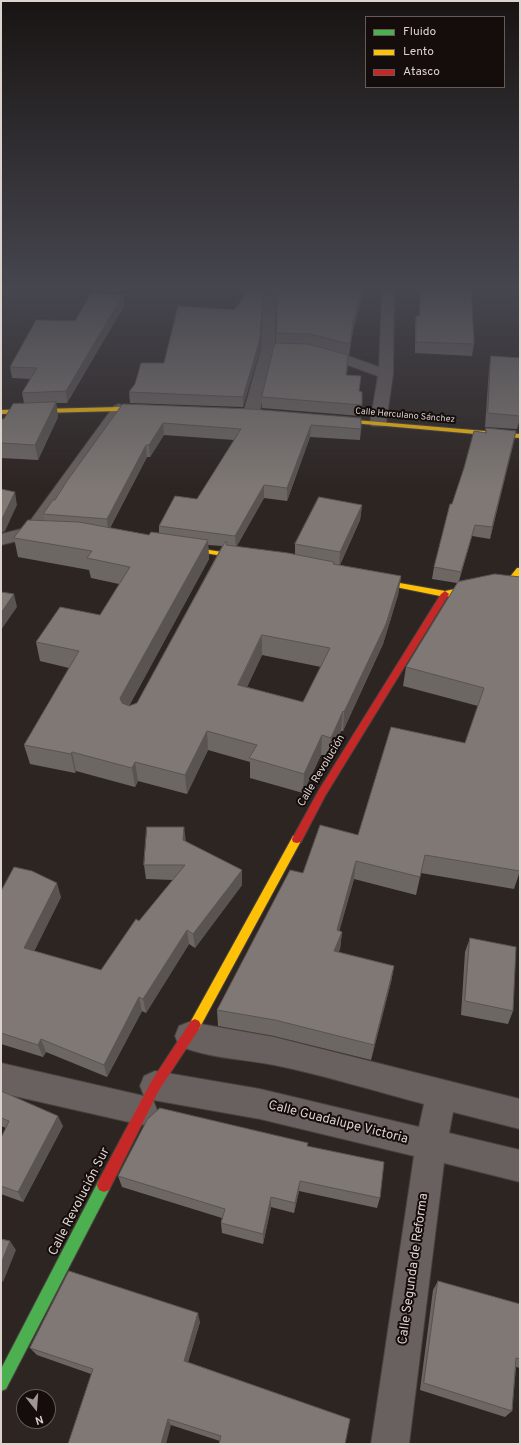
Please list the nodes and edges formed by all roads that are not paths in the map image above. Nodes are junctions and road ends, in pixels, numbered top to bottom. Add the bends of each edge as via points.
1 (266, 355) edge
2 (333, 355) edge
3 (386, 355) edge
4 (386, 374) junction
5 (119, 409) junction
6 (158, 410) edge
7 (1, 412) edge
8 (251, 414) edge
9 (322, 419) edge
10 (378, 424) junction
11 (520, 436) edge
12 (1, 540) edge
13 (167, 546) edge
14 (259, 560) edge
15 (520, 570) edge
16 (360, 578) edge
17 (445, 594) junction
18 (189, 1036) junction
19 (1, 1078) edge
20 (441, 1094) junction
21 (148, 1098) junction
22 (520, 1114) edge
23 (431, 1145) junction
24 (520, 1166) edge
25 (1, 1384) edge
26 (390, 1444) edge

1 - 8 street
2 - 4 street
3 - 4 street
4 - 10 street
5 - 6 street
5 - 7 street
5 - 12 street via 39,532
9 - 10 street, Calle Herculano Sánchez
10 - 11 street, Calle Herculano Sánchez
13 - 14 street
15 - 17 street via 512,580
16 - 17 street
17 - 18 street, Calle Revolución via 322,793
18 - 20 street via 274,1051
18 - 21 street, Calle Revolución Sur
19 - 21 street, Calle Guadalupe Victoria
20 - 22 street
20 - 23 street, Calle Segunda de Reforma
21 - 23 street, Calle Guadalupe Victoria via 260,1104
21 - 25 street, Calle Revolución Sur
23 - 24 street, Calle Guadalupe Victoria
23 - 26 street, Calle Segunda de Reforma

